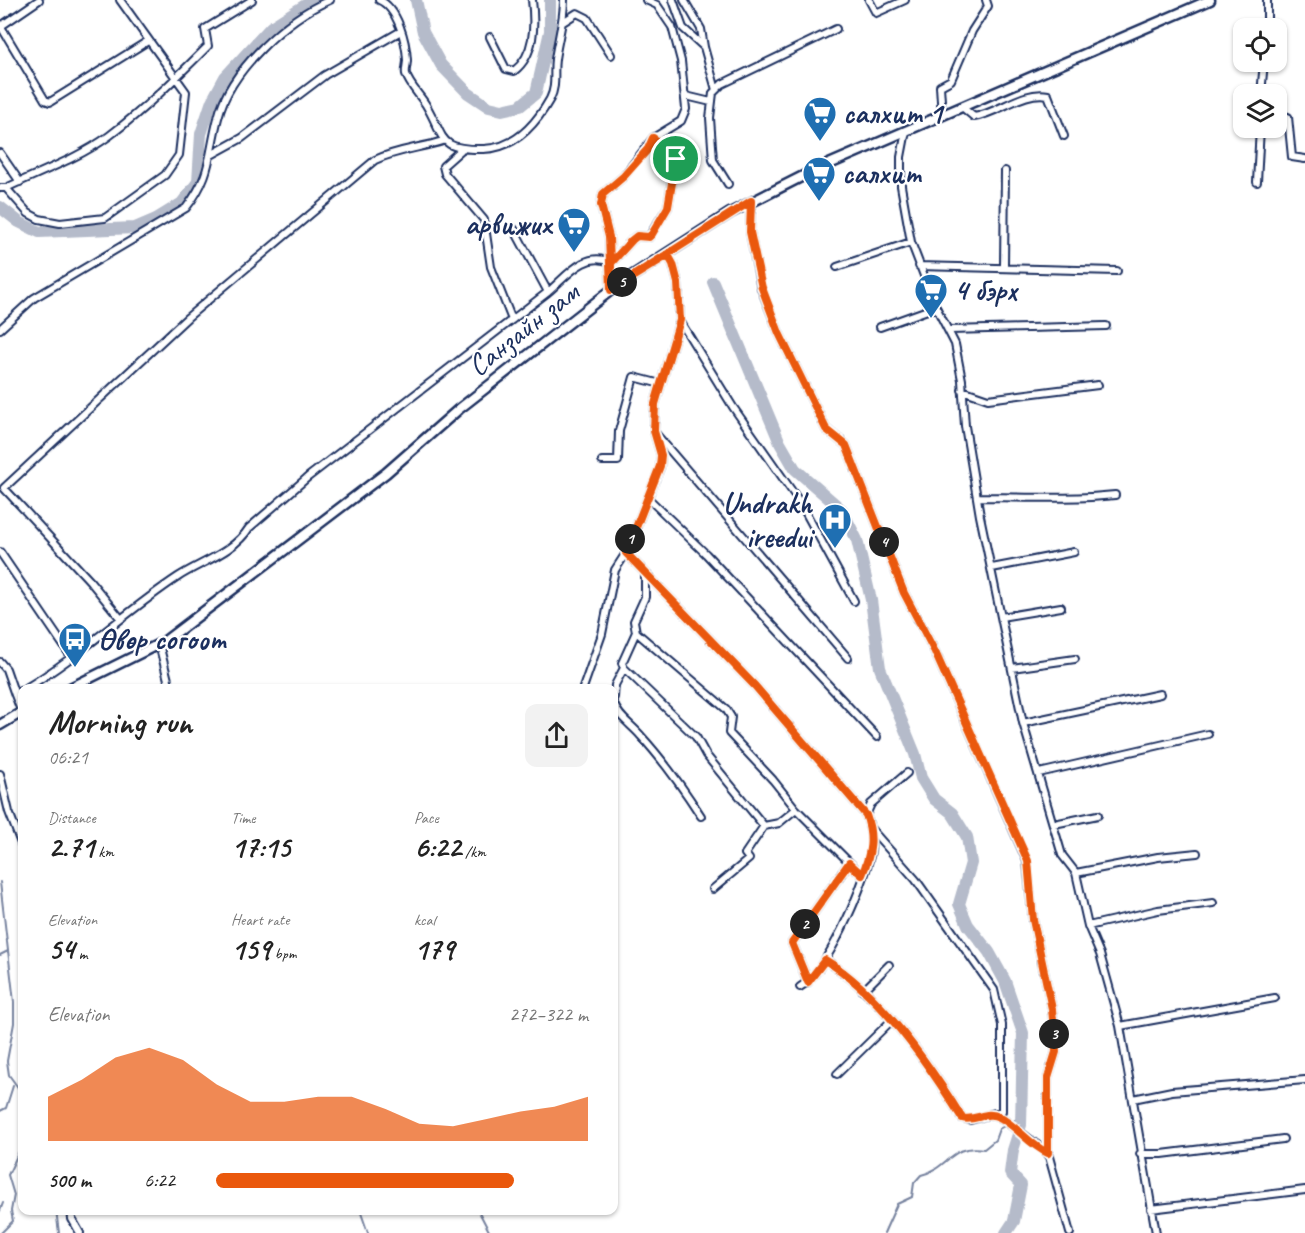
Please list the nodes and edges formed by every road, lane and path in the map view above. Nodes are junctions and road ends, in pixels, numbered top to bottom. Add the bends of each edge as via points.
1 (39, 0) edge
2 (252, 0) edge
3 (330, 0) edge
4 (380, 0) edge
5 (532, 0) edge
6 (564, 0) edge
7 (646, 0) edge
8 (673, 0) edge
9 (684, 0) edge
10 (869, 0) edge
11 (905, 0) edge
12 (986, 0) edge
13 (1210, 0) edge
14 (1267, 0) edge
15 (122, 1) edge
16 (1267, 18) edge
17 (563, 22) junction
18 (0, 25) edge
19 (836, 29) dead end
20 (401, 31) junction
21 (490, 37) dead end
22 (148, 41) junction
23 (704, 47) junction
24 (611, 55) dead end
25 (177, 78) junction
26 (716, 90) junction
27 (686, 96) junction
28 (711, 102) junction
29 (962, 107) junction
30 (942, 116) junction
31 (1287, 117) edge
32 (906, 131) junction
33 (1064, 136) dead end
34 (653, 138) junction
35 (1259, 138) edge
36 (443, 141) junction
37 (461, 150) junction
38 (0, 153) edge
39 (211, 155) junction
40 (1305, 159) edge
41 (1005, 171) dead end
42 (20, 182) junction
43 (1257, 182) dead end
44 (728, 184) dead end
45 (3, 188) edge
46 (751, 201) junction
47 (514, 229) dead end
48 (911, 242) junction
49 (668, 255) junction
50 (611, 263) junction
51 (919, 266) junction
52 (1004, 266) junction
53 (837, 267) dead end
54 (1117, 271) dead end
55 (611, 290) junction
56 (548, 292) junction
57 (936, 307) junction
58 (512, 320) junction
59 (680, 320) junction
60 (1106, 326) dead end
61 (880, 327) dead end
62 (0, 329) edge
63 (950, 330) junction
64 (661, 384) junction
65 (1098, 385) dead end
66 (962, 390) junction
67 (654, 431) junction
68 (602, 461) dead end
69 (1115, 495) dead end
70 (977, 497) junction
71 (649, 499) junction
72 (0, 552) edge
73 (1074, 552) dead end
74 (626, 553) junction
75 (992, 568) junction
76 (645, 575) junction
77 (854, 601) dead end
78 (1061, 607) dead end
79 (1002, 617) junction
80 (121, 619) junction
81 (636, 632) junction
82 (159, 644) junction
83 (72, 658) junction
84 (848, 658) dead end
85 (1075, 659) dead end
86 (0, 662) edge
87 (624, 668) junction
88 (1012, 668) junction
89 (32, 684) edge
90 (78, 684) edge
91 (169, 684) edge
92 (584, 684) edge
93 (616, 684) edge
94 (18, 693) edge
95 (1160, 694) dead end
96 (15, 695) junction
97 (18, 703) edge
98 (618, 713) edge
99 (18, 715) edge
100 (1023, 723) junction
101 (0, 725) edge
102 (1208, 734) dead end
103 (877, 737) dead end
104 (907, 773) dead end
105 (1039, 773) junction
106 (0, 774) edge
107 (796, 809) junction
108 (866, 815) junction
109 (1098, 815) dead end
110 (701, 816) dead end
111 (1054, 824) junction
112 (764, 826) junction
113 (871, 829) junction
114 (18, 831) edge
115 (1197, 853) dead end
116 (849, 863) junction
117 (1076, 873) junction
118 (862, 875) junction
119 (713, 889) dead end
120 (1213, 903) dead end
121 (1089, 926) junction
122 (825, 960) junction
123 (889, 964) dead end
124 (808, 982) junction
125 (800, 987) dead end
126 (863, 991) junction
127 (1275, 998) dead end
128 (891, 1021) junction
129 (1120, 1026) junction
130 (837, 1074) dead end
131 (1305, 1080) edge
132 (1133, 1099) junction
133 (990, 1114) junction
134 (1282, 1139) dead end
135 (1048, 1153) junction
136 (1140, 1154) junction
137 (1305, 1190) edge
138 (1151, 1209) junction
139 (73, 1215) edge
140 (80, 1233) edge
141 (1070, 1233) edge
142 (1156, 1233) edge

1 - 18 street
2 - 25 street via 205,29 208,46
3 - 39 street via 315,6 251,57 218,115
4 - 20 street via 394,15
5 - 21 street via 534,37 522,64 514,71 506,69
6 - 17 street
7 - 27 street via 657,5 672,27
8 - 23 street via 683,28
9 - 23 street via 701,29
10 - 11 street via 876,13
12 - 30 street via 988,6 972,31 951,81 939,86
13 - 29 main road, Санзайн зам
14 - 16 street
15 - 22 street
17 - 24 street via 577,13 587,18
17 - 37 street via 555,62 555,89 544,108 519,139 490,149
18 - 22 street via 45,100 50,102
19 - 26 street
20 - 36 street via 406,73
20 - 39 street via 342,63 242,138
22 - 25 street
23 - 26 street
25 - 42 street via 108,137
25 - 45 street via 186,92 178,155 165,175 117,212 91,221 60,223 39,219
26 - 28 street
27 - 28 street
27 - 34 street via 681,121
28 - 44 street via 714,160
29 - 30 main road, Санзайн зам
29 - 33 street via 974,117 1036,93 1048,96
30 - 32 main road, Санзайн зам
31 - 40 street via 1292,157
32 - 46 main road, Санзайн зам
32 - 48 street via 901,186
34 - 50 street via 624,176 603,194 601,205
34 - 50 street via 676,157 668,207 649,237 637,236
35 - 43 street
36 - 37 street
36 - 80 street via 375,160 188,316 4,488
37 - 58 street via 445,161 445,174 484,220 491,267
38 - 42 street
39 - 62 street via 200,191 186,208 34,298
41 - 52 street
42 - 45 street
46 - 49 main road, Санзайн зам
46 - 135 street via 750,232 762,288 779,333 827,431 846,445 904,593 935,652 1028,861 1033,920 1052,1009 1056,1052 1048,1078
47 - 56 street
48 - 51 street
48 - 53 street
49 - 55 main road, Санзайн зам
49 - 59 street via 678,283
50 - 55 street
50 - 56 street via 596,258 582,262
51 - 52 street
51 - 57 street
52 - 54 street
55 - 82 main road, Санзайн зам via 459,409 386,473
56 - 58 street
57 - 61 street
57 - 63 street
58 - 80 street via 308,477 243,536
59 - 64 street
59 - 77 street via 801,504
60 - 63 street
63 - 66 street
64 - 67 street
64 - 68 street via 634,376 619,431 618,461
65 - 66 street via 988,399
66 - 70 street
67 - 71 street via 661,455
67 - 84 street
69 - 70 street via 1059,500
70 - 75 street
71 - 74 street
71 - 103 street via 706,554
72 - 83 street
73 - 75 street
74 - 76 street
74 - 92 street via 615,570 602,634
75 - 79 street
76 - 81 street via 645,597 634,621
76 - 108 street via 755,686
78 - 79 street
79 - 88 street
80 - 83 street
81 - 87 street via 622,663
81 - 107 street via 726,709 731,717 729,733
82 - 90 main road, Санзайн зам
82 - 91 street
83 - 89 street
85 - 88 street
86 - 96 street
87 - 93 street
87 - 112 street via 696,737
88 - 100 street
94 - 96 street
95 - 100 street
96 - 97 street
98 - 110 street via 675,776
99 - 101 main road
100 - 105 street
102 - 105 street
104 - 108 street via 871,804
105 - 111 street
106 - 114 street
107 - 112 street via 779,823
107 - 116 street
108 - 113 street
109 - 111 street
111 - 117 street via 1062,855
112 - 119 street via 745,854 749,859
113 - 118 street via 870,856
113 - 133 street via 916,880 994,990 1002,1025 1004,1107
115 - 117 street
116 - 118 street
116 - 124 street via 792,943
117 - 121 street
118 - 122 street
120 - 121 street via 1158,910
121 - 129 street
122 - 124 street
122 - 126 street
123 - 126 street
124 - 125 street
126 - 128 street
127 - 129 street
128 - 130 street
128 - 133 street via 922,1057 962,1118 970,1120
129 - 132 street
131 - 132 street via 1172,1091
132 - 136 street
133 - 135 street via 1000,1117
134 - 136 street
135 - 141 street
136 - 138 street
137 - 138 street
138 - 142 street
139 - 140 street

